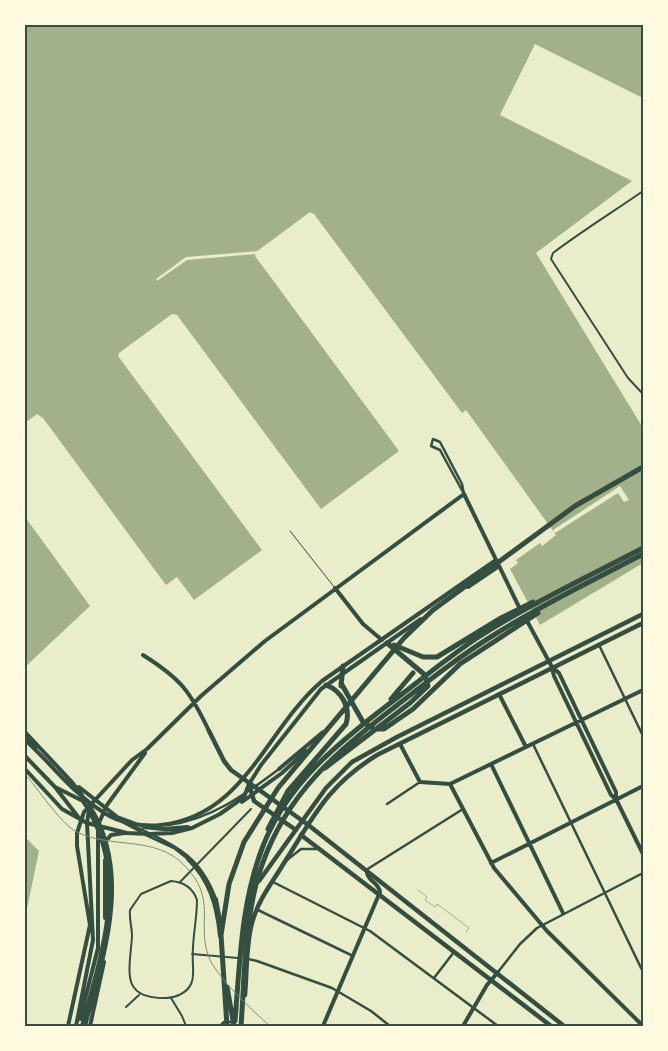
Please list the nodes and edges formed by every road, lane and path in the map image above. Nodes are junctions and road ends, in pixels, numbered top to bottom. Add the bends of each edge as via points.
1 (643, 191) edge
2 (643, 394) edge
3 (643, 468) edge
4 (464, 494) junction
5 (290, 531) dead end
6 (643, 548) edge
7 (643, 554) edge
8 (496, 560) junction
9 (499, 566) junction
10 (335, 588) junction
11 (570, 589) junction
12 (643, 614) edge
13 (643, 623) edge
14 (384, 641) junction
15 (599, 645) junction
16 (143, 655) dead end
17 (549, 662) junction
18 (343, 666) junction
19 (552, 667) junction
20 (413, 674) dead end
21 (340, 675) junction
22 (341, 682) junction
23 (326, 685) junction
24 (334, 688) junction
25 (643, 690) edge
26 (342, 693) junction
27 (499, 694) junction
28 (625, 699) junction
29 (346, 700) junction
30 (195, 702) junction
31 (338, 716) junction
32 (582, 720) junction
33 (576, 723) junction
34 (360, 726) junction
35 (209, 731) joint
36 (25, 732) edge
37 (327, 732) junction
38 (25, 736) edge
39 (643, 736) edge
40 (25, 740) edge
41 (400, 744) junction
42 (532, 744) junction
43 (526, 747) junction
44 (147, 749) junction
45 (25, 756) edge
46 (491, 764) junction
47 (25, 769) edge
48 (279, 769) joint
49 (242, 779) junction
50 (70, 782) junction
51 (420, 782) junction
52 (248, 784) junction
53 (450, 784) junction
54 (643, 786) edge
55 (55, 787) junction
56 (296, 799) junction
57 (616, 799) junction
58 (90, 804) junction
59 (386, 804) dead end
60 (463, 808) junction
61 (251, 809) dead end
62 (103, 813) junction
63 (116, 816) junction
64 (80, 820) junction
65 (301, 820) junction
66 (121, 822) junction
67 (571, 822) junction
68 (87, 823) junction
69 (307, 824) junction
70 (98, 825) junction
71 (295, 830) junction
72 (127, 833) junction
73 (301, 835) junction
74 (529, 843) junction
75 (264, 844) junction
76 (321, 850) junction
77 (643, 854) edge
78 (188, 859) joint
79 (285, 862) junction
80 (491, 863) junction
81 (366, 872) junction
82 (643, 873) edge
83 (272, 881) junction
84 (180, 882) junction
85 (604, 892) junction
86 (377, 893) junction
87 (216, 899) joint
88 (256, 909) junction
89 (563, 913) junction
90 (542, 925) junction
91 (364, 928) junction
92 (222, 945) junction
93 (455, 951) junction
94 (192, 954) junction
95 (353, 956) junction
96 (238, 958) junction
97 (248, 959) junction
98 (498, 972) junction
99 (643, 972) edge
100 (434, 978) junction
101 (492, 979) junction
102 (338, 991) junction
103 (140, 994) junction
104 (171, 998) junction
105 (126, 1007) dead end
106 (473, 1008) junction
107 (641, 1024) edge
108 (234, 1025) edge
109 (68, 1026) edge
110 (77, 1026) edge
111 (84, 1026) edge
112 (90, 1026) edge
113 (186, 1026) edge
114 (220, 1026) edge
115 (227, 1026) edge
116 (242, 1026) edge
117 (323, 1026) edge
118 (388, 1026) edge
119 (463, 1026) edge
120 (498, 1026) edge
121 (551, 1026) edge
122 (564, 1026) edge

1 - 2 street via 592,225 553,254 551,259 628,378
3 - 31 highway via 575,506 444,600 404,638
3 - 37 highway via 576,508 440,606 406,639
4 - 4 street via 440,450 431,446 433,439 440,442
4 - 8 street
4 - 10 street
5 - 10 lane
6 - 11 highway
7 - 11 highway
8 - 9 street
8 - 14 street
9 - 14 street
9 - 17 street
10 - 14 street via 362,624
10 - 30 street via 261,644
11 - 14 highway via 501,618 445,654 432,658 416,655
11 - 29 highway via 460,664 413,709 388,727 377,729 363,722
11 - 34 highway via 477,638
11 - 56 highway via 498,632 427,682 336,753
12 - 17 main road
13 - 15 main road
14 - 18 street
14 - 21 street
14 - 56 highway via 428,679 427,688 331,763
15 - 19 main road
15 - 28 street
16 - 30 street via 178,679
17 - 19 street
17 - 65 main road via 352,762
18 - 21 highway
18 - 49 street via 307,696
19 - 27 main road
19 - 32 street via 559,673
19 - 33 street
20 - 34 highway
21 - 22 highway
21 - 23 street
22 - 26 highway
22 - 29 highway
23 - 24 highway
23 - 52 street via 309,702
24 - 26 highway
24 - 29 highway
25 - 28 street
26 - 29 highway
27 - 41 main road
27 - 43 street
28 - 32 street
28 - 39 street
29 - 75 highway via 346,724 304,770 279,804
30 - 35 street
30 - 44 street
31 - 48 street
31 - 92 highway via 278,788 244,842 229,884 222,918
32 - 33 street
32 - 57 street via 616,792
33 - 42 street
33 - 57 street via 611,795
34 - 75 highway via 304,779 283,808
35 - 49 main road via 225,763
36 - 50 street
37 - 66 street via 258,792 213,818 171,829 145,828
37 - 92 highway via 267,806 245,843 230,884
38 - 50 street
40 - 58 street
41 - 51 street
41 - 69 main road via 358,767 328,795
42 - 43 street
42 - 67 street
43 - 46 street
44 - 58 street
44 - 62 street
45 - 55 street
46 - 53 street
46 - 74 street
47 - 64 street via 62,809
48 - 63 street via 222,807 185,822 150,825
49 - 52 main road
49 - 62 street via 234,791 209,810 179,822 143,825
50 - 63 street
50 - 66 street
50 - 111 street via 94,819 108,866 105,939
51 - 53 street
51 - 59 street
52 - 65 main road
52 - 71 main road via 254,801
52 - 72 street via 240,802 192,828 161,834
53 - 60 street
54 - 57 street
55 - 58 street
55 - 64 street
56 - 116 highway via 276,832 257,882 246,943
57 - 67 street
57 - 77 street
58 - 62 street
58 - 64 street
58 - 68 street
60 - 80 street
60 - 81 street
61 - 84 street
62 - 70 street
63 - 87 street via 184,851 202,869
64 - 68 street
64 - 109 street via 77,846 90,925
65 - 69 main road
65 - 71 main road
66 - 78 street via 174,848
67 - 74 street
67 - 85 street
68 - 70 street
68 - 110 street via 92,949
69 - 73 main road
69 - 81 main road
70 - 72 street
70 - 110 street via 98,948
71 - 73 main road
71 - 96 main road via 254,890 244,915
72 - 112 street via 111,835 105,842 105,949 102,978
73 - 76 main road
73 - 79 main road
74 - 80 street
74 - 89 street
75 - 108 highway via 244,911
76 - 79 street via 301,849
76 - 86 main road
78 - 92 street via 200,871 211,892
79 - 83 main road
80 - 90 street
81 - 86 main road via 365,880
81 - 98 main road
82 - 85 street
83 - 88 main road
83 - 91 street
84 - 94 street via 192,890 197,900
84 - 103 street via 162,884 141,894 130,910 130,977
85 - 89 street
85 - 99 street
86 - 91 street
86 - 93 main road
87 - 92 street
88 - 95 street
88 - 97 main road via 250,930
89 - 90 street
90 - 98 street via 530,933
90 - 107 street
91 - 95 street
91 - 100 street
92 - 108 highway
92 - 115 highway
93 - 100 street
93 - 101 main road
94 - 96 street
94 - 104 street via 193,980 190,986
95 - 102 street
96 - 97 street
96 - 108 main road
97 - 102 street
97 - 116 main road
98 - 101 street
98 - 122 main road
100 - 106 street
101 - 106 street
101 - 121 main road
102 - 117 street
102 - 118 street via 371,1011
103 - 104 street
103 - 105 street
104 - 113 street
106 - 119 street
106 - 120 street
108 - 114 street via 224,1022
108 - 116 main road

